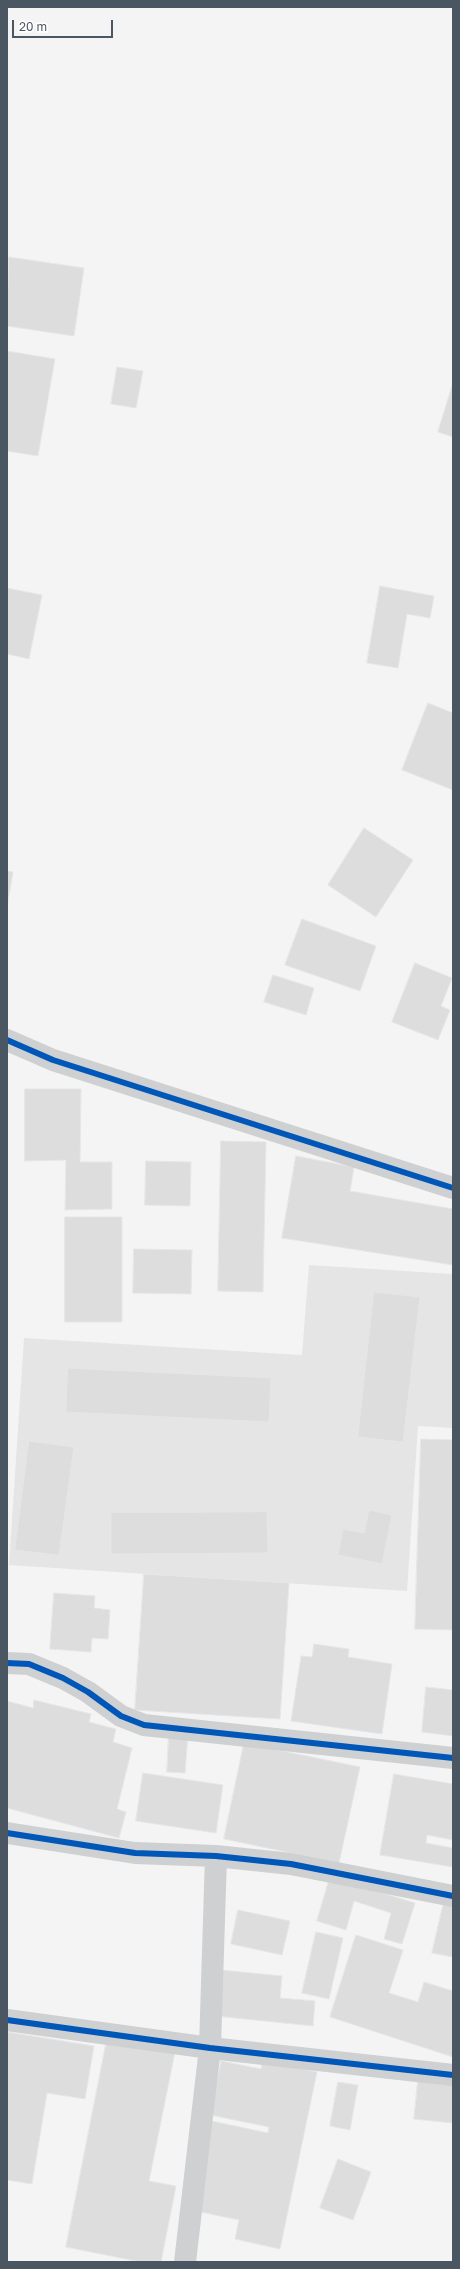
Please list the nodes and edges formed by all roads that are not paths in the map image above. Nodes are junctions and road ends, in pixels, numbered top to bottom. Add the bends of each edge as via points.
1 (7, 1040) edge
2 (453, 1188) edge
3 (7, 1663) edge
4 (453, 1758) edge
5 (7, 1833) edge
6 (216, 1856) junction
7 (453, 1896) edge
8 (7, 2020) edge
9 (210, 2048) junction
10 (453, 2075) edge
11 (184, 2262) edge

1 - 2 street via 54,1060
3 - 4 street via 29,1664 64,1678 121,1716 144,1725
5 - 6 street via 135,1853
6 - 7 street via 291,1864
6 - 9 street
8 - 9 street
9 - 10 street
9 - 11 street

